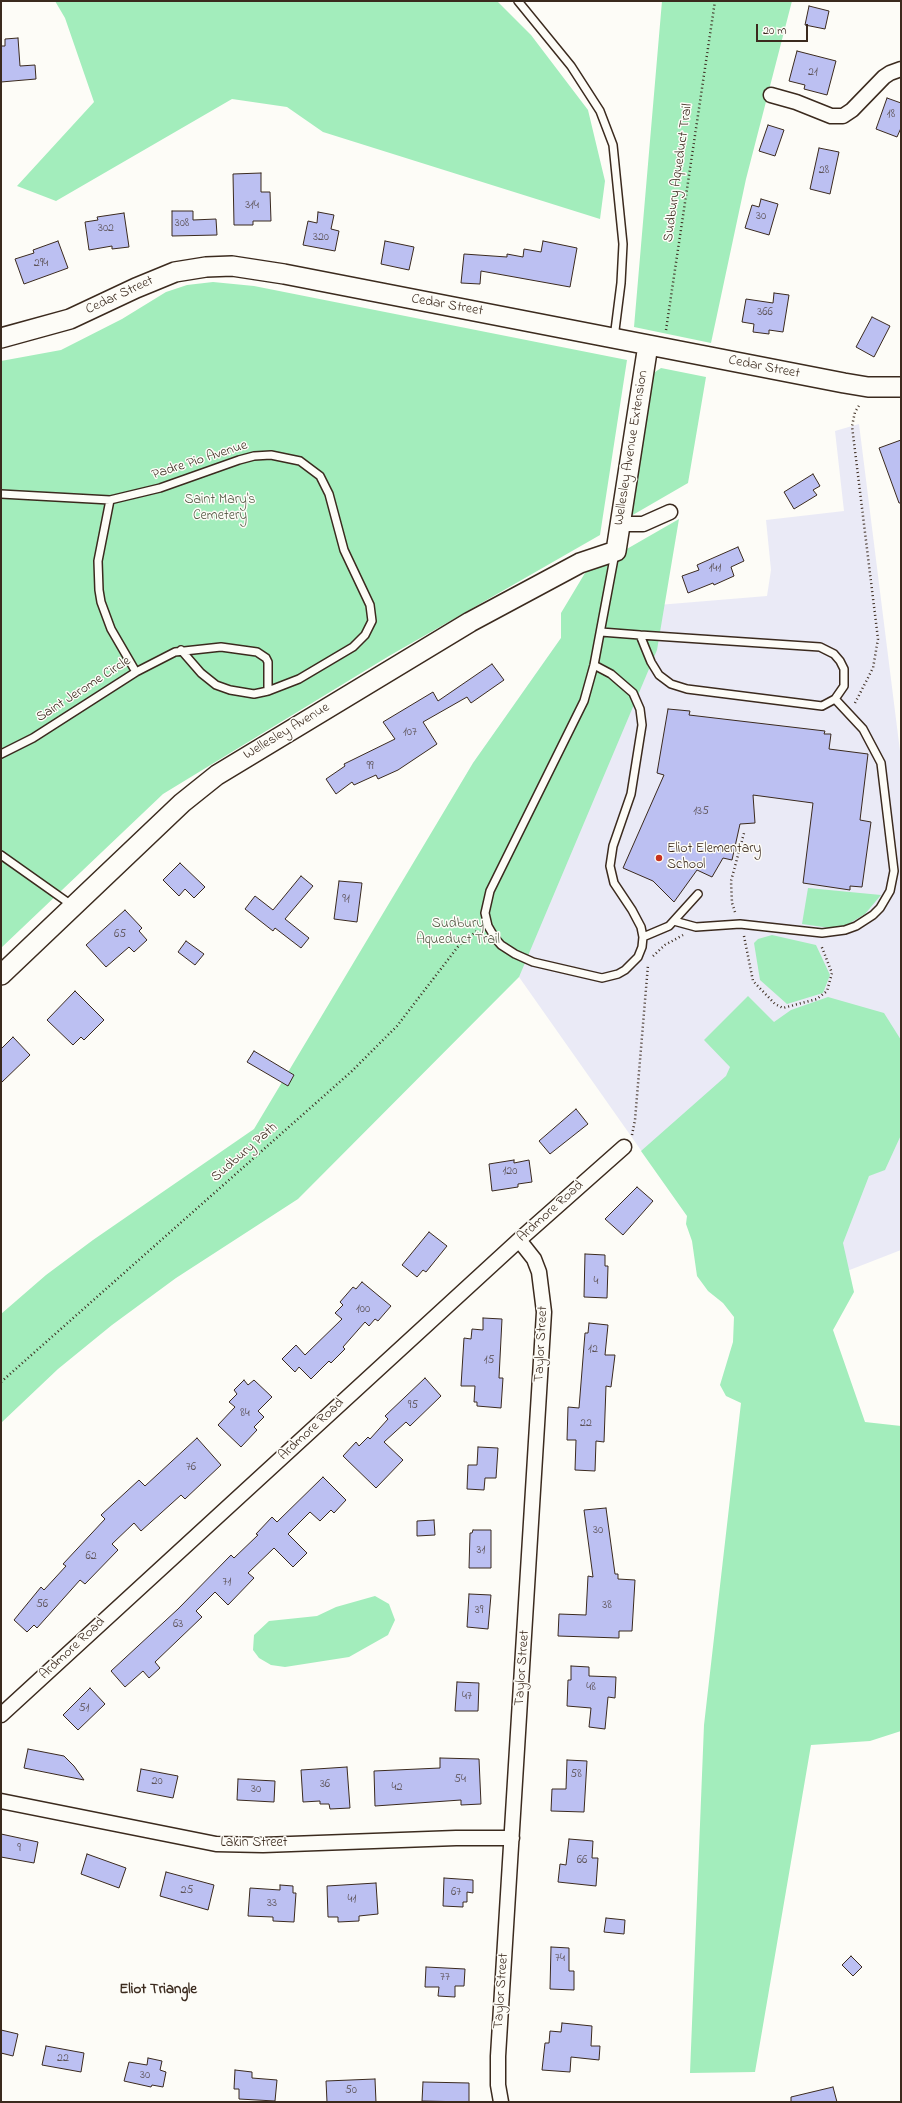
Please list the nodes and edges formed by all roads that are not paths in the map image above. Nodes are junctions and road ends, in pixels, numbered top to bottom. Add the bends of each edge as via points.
1 (518, 1) edge
2 (901, 69) edge
3 (771, 95) dead end
4 (1, 338) edge
5 (614, 338) junction
6 (656, 346) junction
7 (901, 387) edge
8 (1, 494) edge
9 (110, 500) junction
10 (670, 512) dead end
11 (621, 524) junction
12 (616, 550) junction
13 (601, 632) junction
14 (640, 635) junction
15 (181, 650) junction
16 (594, 665) junction
17 (136, 672) junction
18 (268, 691) junction
19 (835, 699) junction
20 (1, 754) edge
21 (1, 855) edge
22 (698, 894) dead end
23 (73, 906) junction
24 (674, 921) junction
25 (643, 937) junction
26 (1, 975) edge
27 (624, 1147) road end
28 (519, 1240) junction
29 (1, 1715) edge
30 (1, 1801) edge
31 (512, 1838) junction
32 (501, 2102) edge

1 - 5 lane via 571,66 600,111 612,145 623,250
2 - 3 street via 890,72 843,116 831,116
4 - 5 street, Cedar Street via 60,322 175,272 219,266 284,274
5 - 6 street, Cedar Street
6 - 7 street, Cedar Street via 844,383 868,387
6 - 11 street, Wellesley Avenue Extension
8 - 9 lane, Padre Pio Avenue
9 - 17 lane via 98,561 99,590 111,629
9 - 18 lane, Padre Pio Avenue via 160,488 254,456 284,457 300,461 320,476 328,494 344,550 370,605 372,620 366,635 352,647 299,679
10 - 11 street via 643,524
11 - 12 street, Wellesley Avenue Extension
12 - 13 lane
12 - 23 street, Wellesley Avenue via 580,563 470,622 217,775 182,803
13 - 14 lane
13 - 16 lane
14 - 19 lane via 654,669 664,680 679,687 813,706 822,706
14 - 19 lane via 820,646 834,654 844,669 844,686
15 - 17 lane, Saint Jerome Circle
15 - 18 lane via 201,673 216,685 254,694
15 - 18 lane, Saint Jerome Circle via 221,647 257,652 268,662
16 - 25 lane via 628,687 637,700 642,717 632,794 613,846 610,866 614,883 638,919
16 - 25 lane via 584,701 490,891 485,920 501,945 515,954 533,962 602,978 618,974 632,965 640,952
17 - 20 lane, Saint Jerome Circle via 33,738
19 - 24 lane via 863,729 881,763 894,862 893,881 886,900 864,922 845,930 816,933 740,924 696,927
21 - 23 lane
22 - 24 lane
23 - 26 street, Wellesley Avenue
24 - 25 lane via 662,930
27 - 28 street, Ardmore Road
28 - 29 street, Ardmore Road
28 - 31 street, Taylor Street via 534,1259 539,1272 544,1312
30 - 31 street, Lakin Street via 191,1840 230,1845
31 - 32 street, Taylor Street via 498,2056

